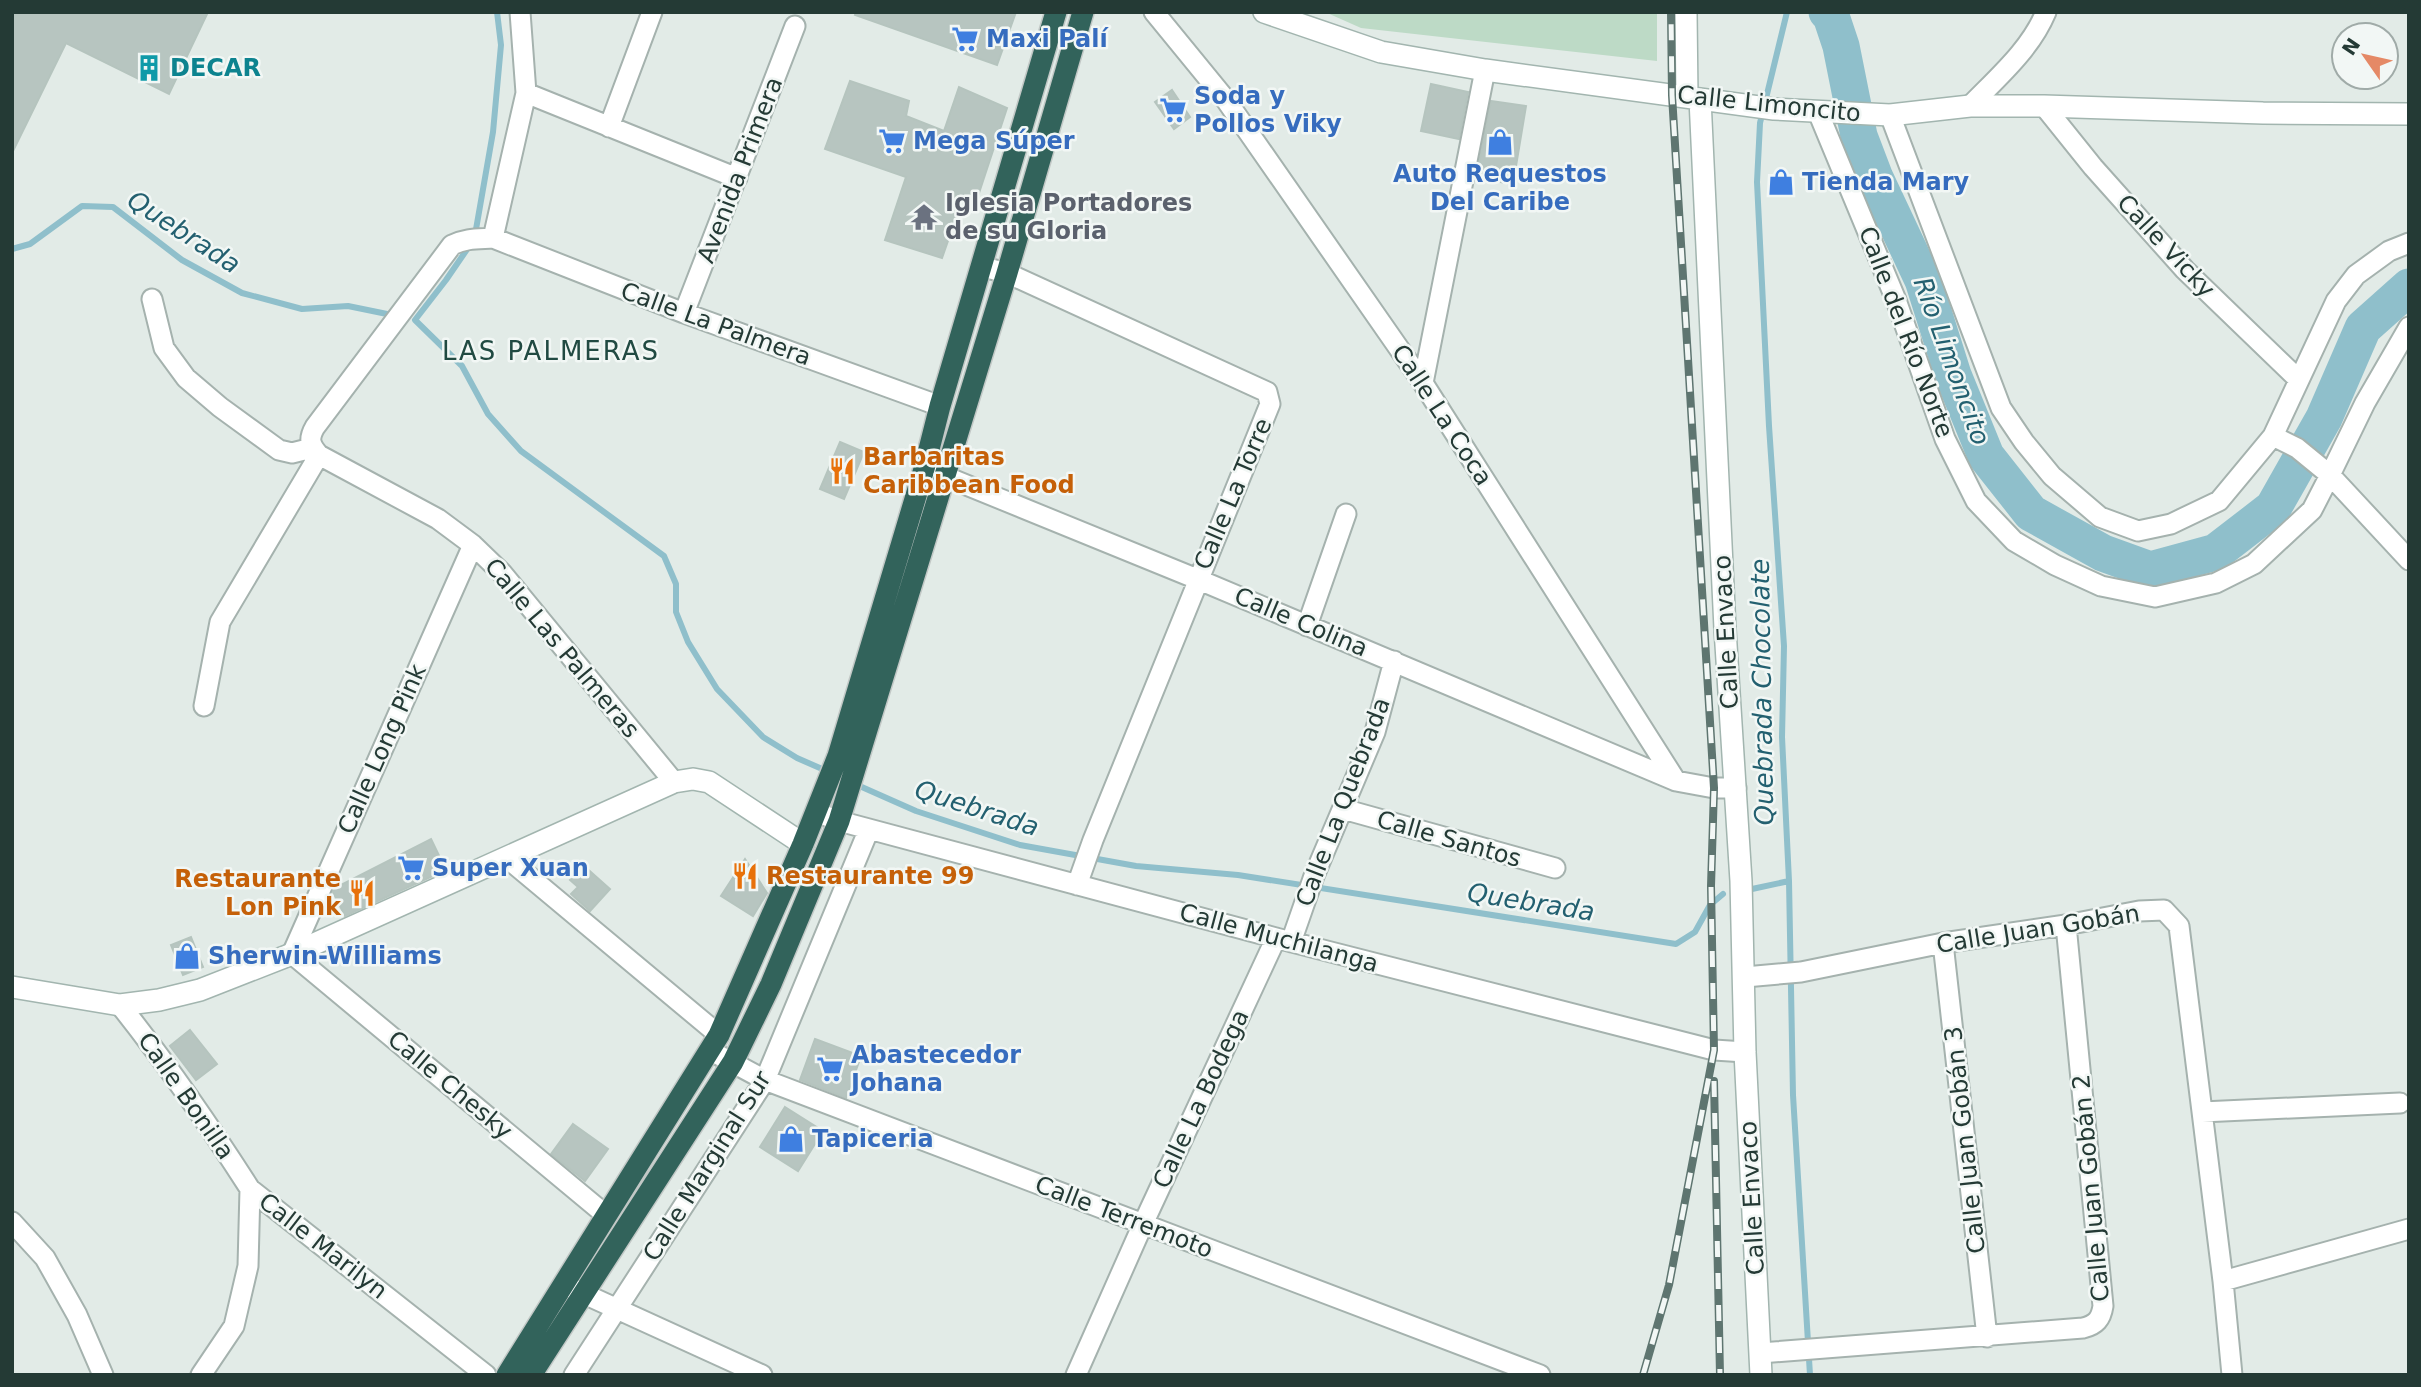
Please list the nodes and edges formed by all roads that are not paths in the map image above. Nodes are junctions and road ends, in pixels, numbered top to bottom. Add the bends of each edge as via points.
1 (520, 12) edge
2 (652, 12) edge
3 (1056, 12) edge
4 (1083, 12) edge
5 (1154, 12) edge
6 (1264, 12) edge
7 (1686, 12) edge
8 (2046, 12) edge
9 (795, 26) dead end
10 (1485, 70) junction
11 (526, 93) junction
12 (1694, 98) junction
13 (1969, 106) junction
14 (2044, 106) junction
15 (1825, 112) junction
16 (2409, 114) edge
17 (1881, 115) junction
18 (609, 127) junction
19 (737, 177) junction
20 (489, 239) junction
21 (2409, 243) edge
22 (983, 267) junction
23 (1007, 273) junction
24 (152, 299) dead end
25 (684, 313) junction
26 (2409, 327) edge
27 (2298, 379) junction
28 (1423, 383) junction
29 (940, 406) junction
30 (2273, 436) junction
31 (316, 451) junction
32 (924, 469) junction
33 (2324, 470) junction
34 (945, 475) junction
35 (1346, 514) dead end
36 (473, 545) junction
37 (2409, 560) edge
38 (1197, 579) junction
39 (1307, 626) junction
40 (1394, 661) junction
41 (204, 706) dead end
42 (1676, 781) junction
43 (674, 782) junction
44 (1737, 788) junction
45 (820, 804) junction
46 (1343, 809) junction
47 (839, 821) junction
48 (869, 829) junction
49 (803, 844) junction
50 (507, 858) junction
51 (1555, 868) dead end
52 (1080, 878) junction
53 (2066, 925) junction
54 (1283, 940) junction
55 (1943, 943) junction
56 (292, 954) junction
57 (1745, 978) junction
58 (12, 987) edge
59 (120, 1005) junction
60 (715, 1043) junction
61 (1745, 1052) junction
62 (733, 1062) junction
63 (765, 1080) junction
64 (2400, 1104) dead end
65 (2202, 1112) junction
66 (250, 1189) junction
67 (607, 1216) junction
68 (12, 1222) edge
69 (1143, 1224) junction
70 (2409, 1229) edge
71 (2223, 1281) junction
72 (574, 1290) junction
73 (616, 1309) junction
74 (1987, 1337) junction
75 (1769, 1352) junction
76 (103, 1375) edge
77 (201, 1375) edge
78 (486, 1375) edge
79 (507, 1375) edge
80 (531, 1375) edge
81 (574, 1375) edge
82 (762, 1375) edge
83 (1076, 1375) edge
84 (1540, 1375) edge
85 (1761, 1375) edge
86 (2232, 1375) edge

1 - 11 street
2 - 18 street
3 - 22 highway
4 - 23 highway
5 - 28 street, Calle La Coca via 1227,100
6 - 10 street, Calle Limoncito via 1381,52
7 - 12 street, Calle Envaco
8 - 13 street via 2025,50
9 - 19 street, Avenida Primera
10 - 12 street, Calle Limoncito
10 - 28 street
11 - 18 street
11 - 20 street
12 - 15 street, Calle Limoncito
12 - 44 street, Calle Envaco
13 - 14 street, Calle Limoncito
13 - 17 street, Calle Limoncito
14 - 16 street, Calle Limoncito
14 - 27 street, Calle Vicky via 2185,270
15 - 17 street, Calle Limoncito
15 - 33 street, Calle del Río Norte via 1945,439 1976,501 2014,541 2101,586 2155,597 2216,583 2254,564 2312,510
17 - 30 street via 2001,408 2045,468 2100,517 2138,531 2171,524 2219,501
18 - 19 street
19 - 25 street, Avenida Primera
20 - 25 street, Calle La Palmera
20 - 31 street via 464,239 452,245 315,427 310,435
21 - 27 street via 2356,275 2336,301
22 - 23 street, Calle La Torre
22 - 29 highway
23 - 34 highway
23 - 38 street, Calle La Torre via 1267,392 1270,404 1265,418
24 - 31 street via 164,348 186,378 279,450
25 - 29 street, Calle La Palmera
26 - 33 street, Calle del Río Norte
27 - 30 street
28 - 42 street, Calle La Coca
29 - 32 highway
30 - 33 street
31 - 36 street, Calle Las Palmeras via 438,519
31 - 41 street via 220,622
32 - 34 street, Calle Colina
32 - 45 highway
33 - 37 street
34 - 38 street, Calle Colina
34 - 47 highway
35 - 39 street
36 - 43 street, Calle Las Palmeras via 502,573
36 - 56 street, Calle Long Pink
38 - 39 street, Calle Colina
38 - 52 street, Calle La Torre
39 - 40 street, Calle Colina
40 - 42 street, Calle Colina
40 - 46 street, Calle La Quebrada via 1375,732
42 - 44 street
43 - 49 street via 709,782
43 - 50 street
44 - 57 street, Calle Envaco
45 - 47 street, Calle Muchilanga
45 - 49 highway
46 - 51 street, Calle Santos
46 - 54 street, Calle La Quebrada via 1299,915
47 - 48 street, Calle Muchilanga
47 - 62 highway
48 - 52 street, Calle Muchilanga
48 - 63 street, Calle Marginal Sur
49 - 60 highway
50 - 56 street
50 - 60 street, Calle Terremoto
52 - 54 street, Calle Muchilanga
53 - 55 street, Calle Juan Gobán
53 - 65 street, Calle Juan Gobán via 2164,910 2179,926
53 - 74 street, Calle Juan Gobán 2 via 2101,1316 2083,1328
54 - 61 street, Calle Muchilanga via 1714,1050
54 - 69 street, Calle La Bodega
55 - 57 street, Calle Juan Gobán via 1801,972
55 - 74 street, Calle Juan Gobán 3
56 - 59 street via 200,989
56 - 67 street, Calle Chesky
57 - 61 street, Calle Envaco
58 - 59 street
59 - 66 street, Calle Bonilla via 193,1101
60 - 62 street, Calle Terremoto
60 - 67 highway
61 - 75 street, Calle Envaco
62 - 63 street, Calle Terremoto
62 - 72 highway
63 - 69 street, Calle Terremoto
63 - 73 street, Calle Marginal Sur
64 - 65 street
65 - 71 street, Calle Juan Gobán
66 - 77 street, Calle Marilyn via 248,1266 234,1325
66 - 78 street, Calle Marilyn
67 - 72 highway
68 - 76 street via 45,1258 78,1315
69 - 83 street, Calle La Bodega
69 - 84 street, Calle Terremoto
70 - 71 street
71 - 86 street, Calle Juan Gobán
72 - 73 street
72 - 79 highway
72 - 80 highway
73 - 81 street, Calle Marginal Sur
73 - 82 street
74 - 75 street, Calle Juan Gobán 2
75 - 85 street, Calle Envaco

